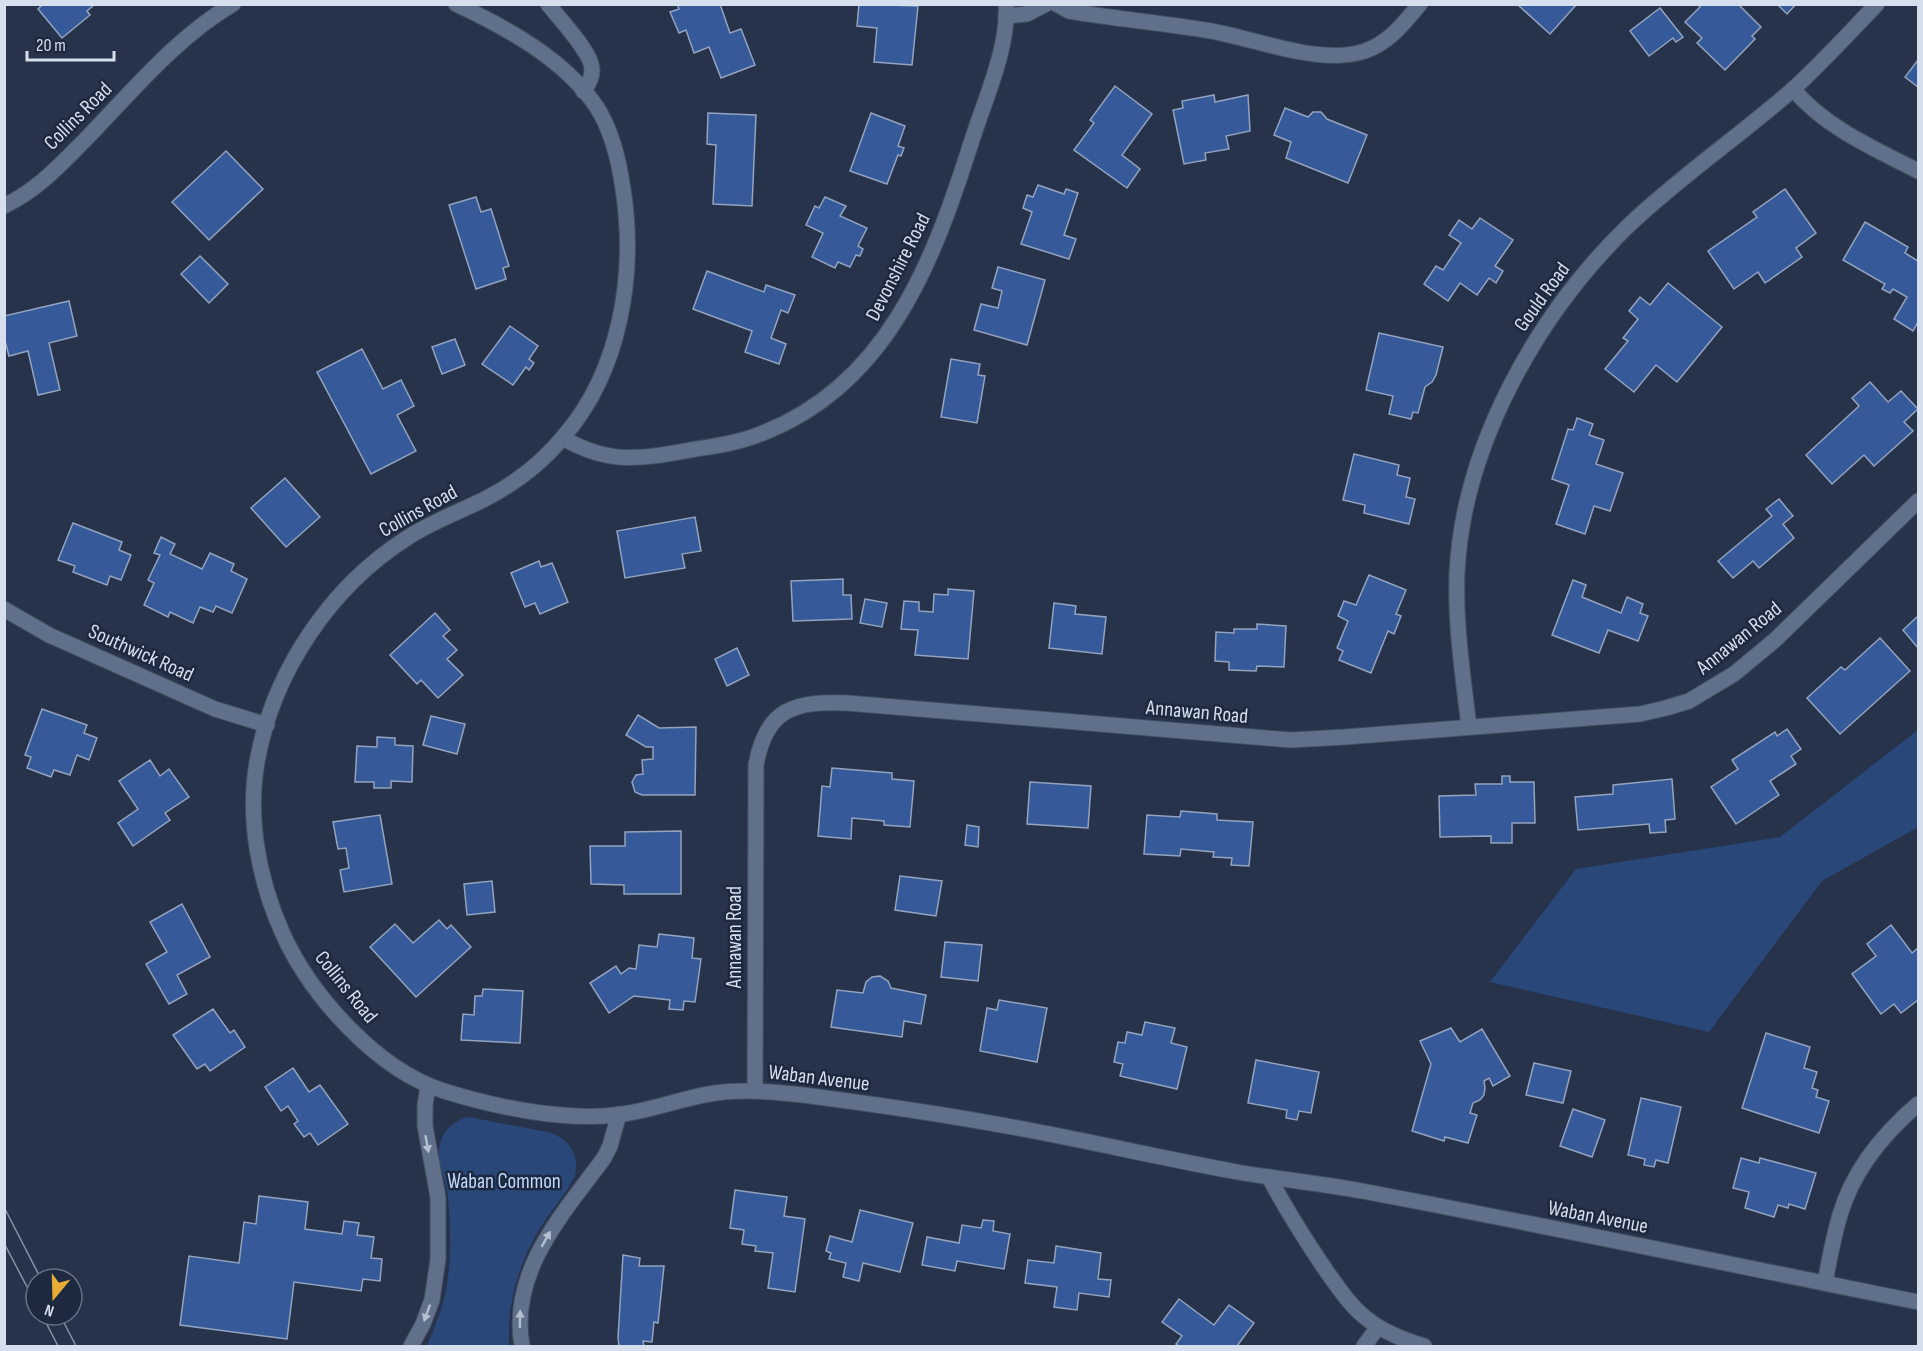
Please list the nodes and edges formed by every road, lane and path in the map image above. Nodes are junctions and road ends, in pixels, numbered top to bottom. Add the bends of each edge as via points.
1 (232, 4) edge
2 (456, 4) edge
3 (548, 4) edge
4 (1046, 4) edge
5 (1056, 4) edge
6 (1420, 4) edge
7 (1877, 4) edge
8 (1006, 10) edge
9 (1793, 89) junction
10 (583, 91) junction
11 (1918, 171) edge
12 (4, 206) edge
13 (563, 438) junction
14 (1918, 501) edge
15 (4, 609) edge
16 (267, 725) junction
17 (1469, 727) junction
18 (428, 1086) junction
19 (755, 1091) junction
20 (1918, 1104) edge
21 (619, 1114) junction
22 (1269, 1177) junction
23 (1825, 1283) junction
24 (1918, 1302) edge
25 (1378, 1327) junction
26 (411, 1347) edge
27 (522, 1347) edge
28 (1364, 1347) edge
29 (1424, 1347) edge

1 - 12 street, Collins Road via 175,48 36,188
2 - 10 street, Collins Road via 528,44
3 - 10 street via 588,57 590,79
4 - 8 street via 1028,14
5 - 6 street via 1070,11 1212,31 1324,55 1364,52 1380,45
7 - 9 street, Gould Road
8 - 13 street, Devonshire Road via 1005,34 995,69 939,237 892,327 846,380 795,418 751,438 723,444 623,458 592,453
9 - 11 street via 1822,118
9 - 17 street, Gould Road via 1655,202 1598,257 1552,313 1507,393 1474,480 1460,543 1457,605
10 - 13 street, Collins Road via 606,126 621,176 626,277 604,370 589,401
13 - 16 street, Collins Road via 504,489 407,537 360,574 306,640 291,665
14 - 17 street, Annawan Road via 1754,658 1689,701 1630,715
15 - 16 street, Southwick Road via 49,635 215,709
16 - 18 street, Collins Road via 257,762 254,820 263,881 278,923 307,977 351,1029 380,1057
17 - 19 street, Annawan Road via 1291,740 847,703 813,703 785,712 764,734 755,774
18 - 21 street, Collins Road via 548,1114
18 -> 26 street via 425,1126 438,1197 438,1259 432,1300
19 - 21 street, Waban Avenue via 714,1093
19 - 22 street, Waban Avenue via 984,1122
20 - 23 street via 1880,1142 1856,1175 1840,1213
27 -> 21 street via 519,1317 528,1276 552,1228 604,1158
22 - 23 street, Waban Avenue via 1358,1190
22 - 25 street via 1287,1213 1343,1294
23 - 24 street, Waban Avenue
25 - 28 street
25 - 29 street

